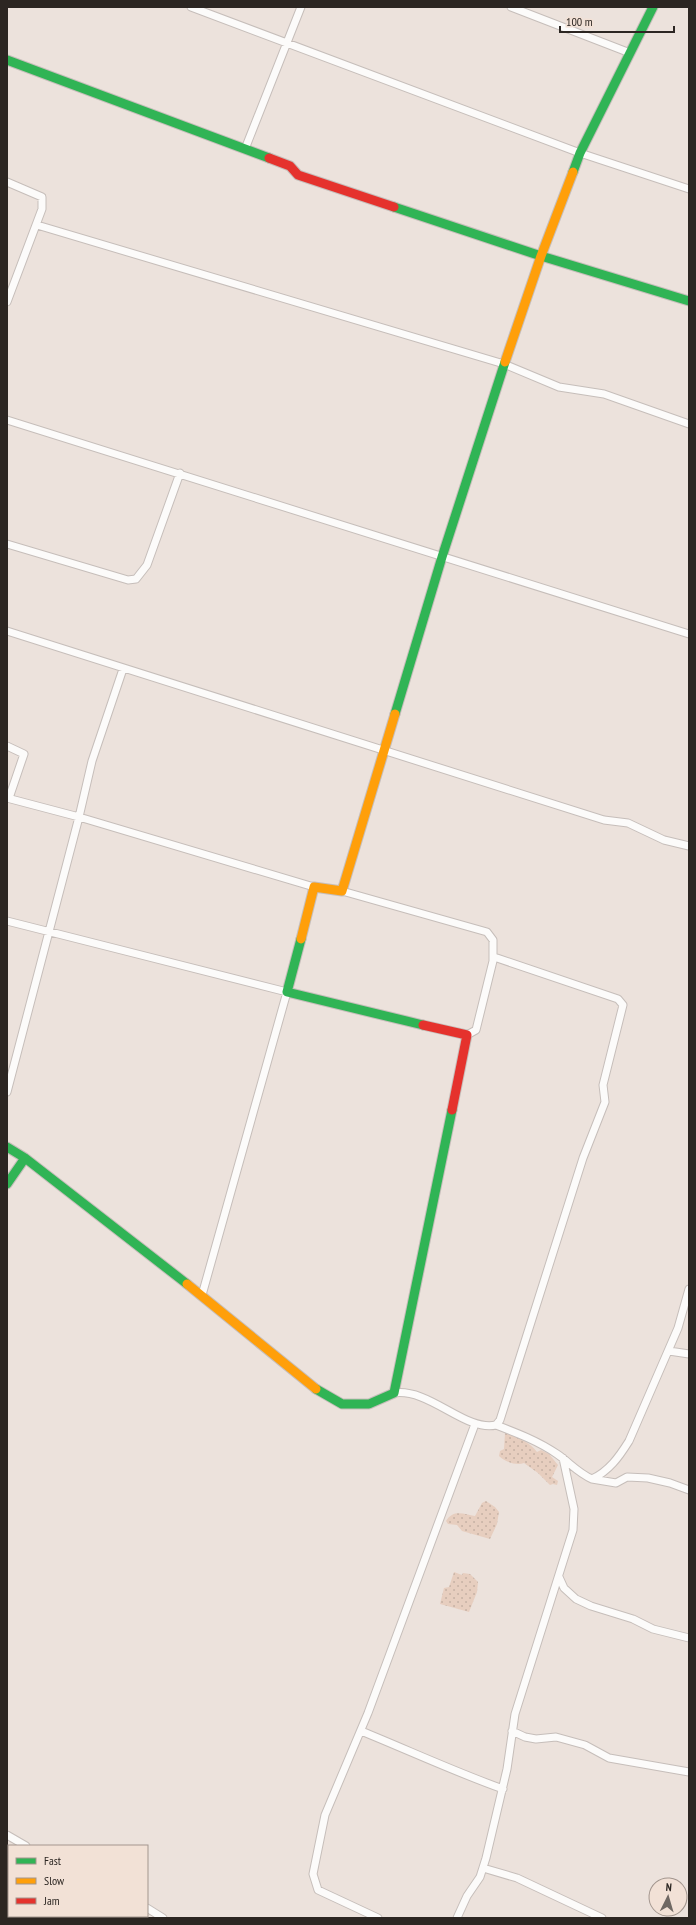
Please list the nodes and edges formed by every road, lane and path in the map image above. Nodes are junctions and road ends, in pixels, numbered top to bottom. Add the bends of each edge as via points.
1 (191, 7) edge
2 (301, 7) edge
3 (511, 7) edge
4 (653, 7) edge
5 (286, 43) junction
6 (630, 53) junction
7 (7, 60) edge
8 (246, 149) junction
9 (580, 153) junction
10 (7, 182) edge
11 (689, 189) edge
12 (37, 225) junction
13 (541, 256) junction
14 (689, 300) edge
15 (7, 302) edge
16 (504, 364) junction
17 (7, 420) edge
18 (689, 424) edge
19 (180, 473) junction
20 (7, 544) edge
21 (442, 557) junction
22 (7, 631) edge
23 (689, 634) edge
24 (123, 669) junction
25 (7, 746) edge
26 (384, 750) junction
27 (8, 798) edge
28 (79, 817) junction
29 (689, 846) edge
30 (314, 887) junction
31 (342, 892) junction
32 (7, 921) edge
33 (48, 932) junction
34 (497, 958) dead end
35 (287, 992) junction
36 (467, 1035) junction
37 (7, 1092) edge
38 (7, 1147) edge
39 (25, 1158) junction
40 (7, 1184) edge
41 (689, 1289) edge
42 (202, 1295) junction
43 (668, 1351) junction
44 (689, 1354) edge
45 (394, 1393) junction
46 (475, 1424) junction
47 (496, 1425) junction
48 (563, 1458) junction
49 (592, 1479) junction
50 (689, 1490) edge
51 (559, 1577) junction
52 (689, 1638) edge
53 (361, 1731) junction
54 (512, 1731) junction
55 (689, 1772) edge
56 (503, 1789) junction
57 (7, 1835) edge
58 (24, 1845) edge
59 (483, 1868) junction
60 (148, 1909) edge
61 (164, 1918) edge
62 (378, 1918) edge
63 (457, 1918) edge
64 (602, 1918) edge

1 - 5 street
2 - 5 street
3 - 6 street
4 - 6 street
5 - 8 street
5 - 9 street
6 - 9 street
7 - 8 street
8 - 13 street via 290,166 298,175
9 - 11 street
9 - 13 street
10 - 12 street via 42,197 42,209
12 - 15 street
12 - 16 street
13 - 14 street
13 - 16 street
16 - 18 street via 559,387 604,394
16 - 21 street
17 - 19 street
19 - 20 street via 147,565 136,579 128,580
19 - 21 street
21 - 23 street
21 - 26 street
22 - 24 street
24 - 26 street
24 - 28 street via 92,761
25 - 27 street via 24,754
26 - 29 street via 604,820 628,823 664,840
26 - 31 street
27 - 28 street
28 - 30 street
28 - 33 street
30 - 31 street
30 - 35 street
31 - 36 street via 487,932 493,940 493,961 476,1030
32 - 33 street
33 - 35 street
33 - 37 street
34 - 47 street via 618,999 623,1005 603,1085 604,1102 558,1232 504,1410
35 - 36 street
35 - 42 street
36 - 45 street
38 - 39 street
39 - 40 street
39 - 42 street
41 - 43 street via 678,1328
42 - 45 street via 318,1392 342,1404 369,1404
43 - 44 street
43 - 49 street via 629,1441 619,1458
45 - 46 street via 402,1392 440,1404
46 - 47 street
46 - 53 street
47 - 48 street via 532,1440
48 - 49 street
48 - 51 street via 574,1509 573,1530
49 - 50 street via 616,1483 627,1477 648,1478
51 - 52 street via 564,1588 576,1599 634,1620 653,1630
51 - 54 street via 522,1690
53 - 56 street via 458,1773
53 - 62 street via 325,1815 313,1874 318,1890
54 - 55 street via 525,1737 556,1737 585,1745 608,1758
54 - 56 street
56 - 59 street
57 - 58 street
59 - 63 street
59 - 64 street via 517,1878
60 - 61 street

